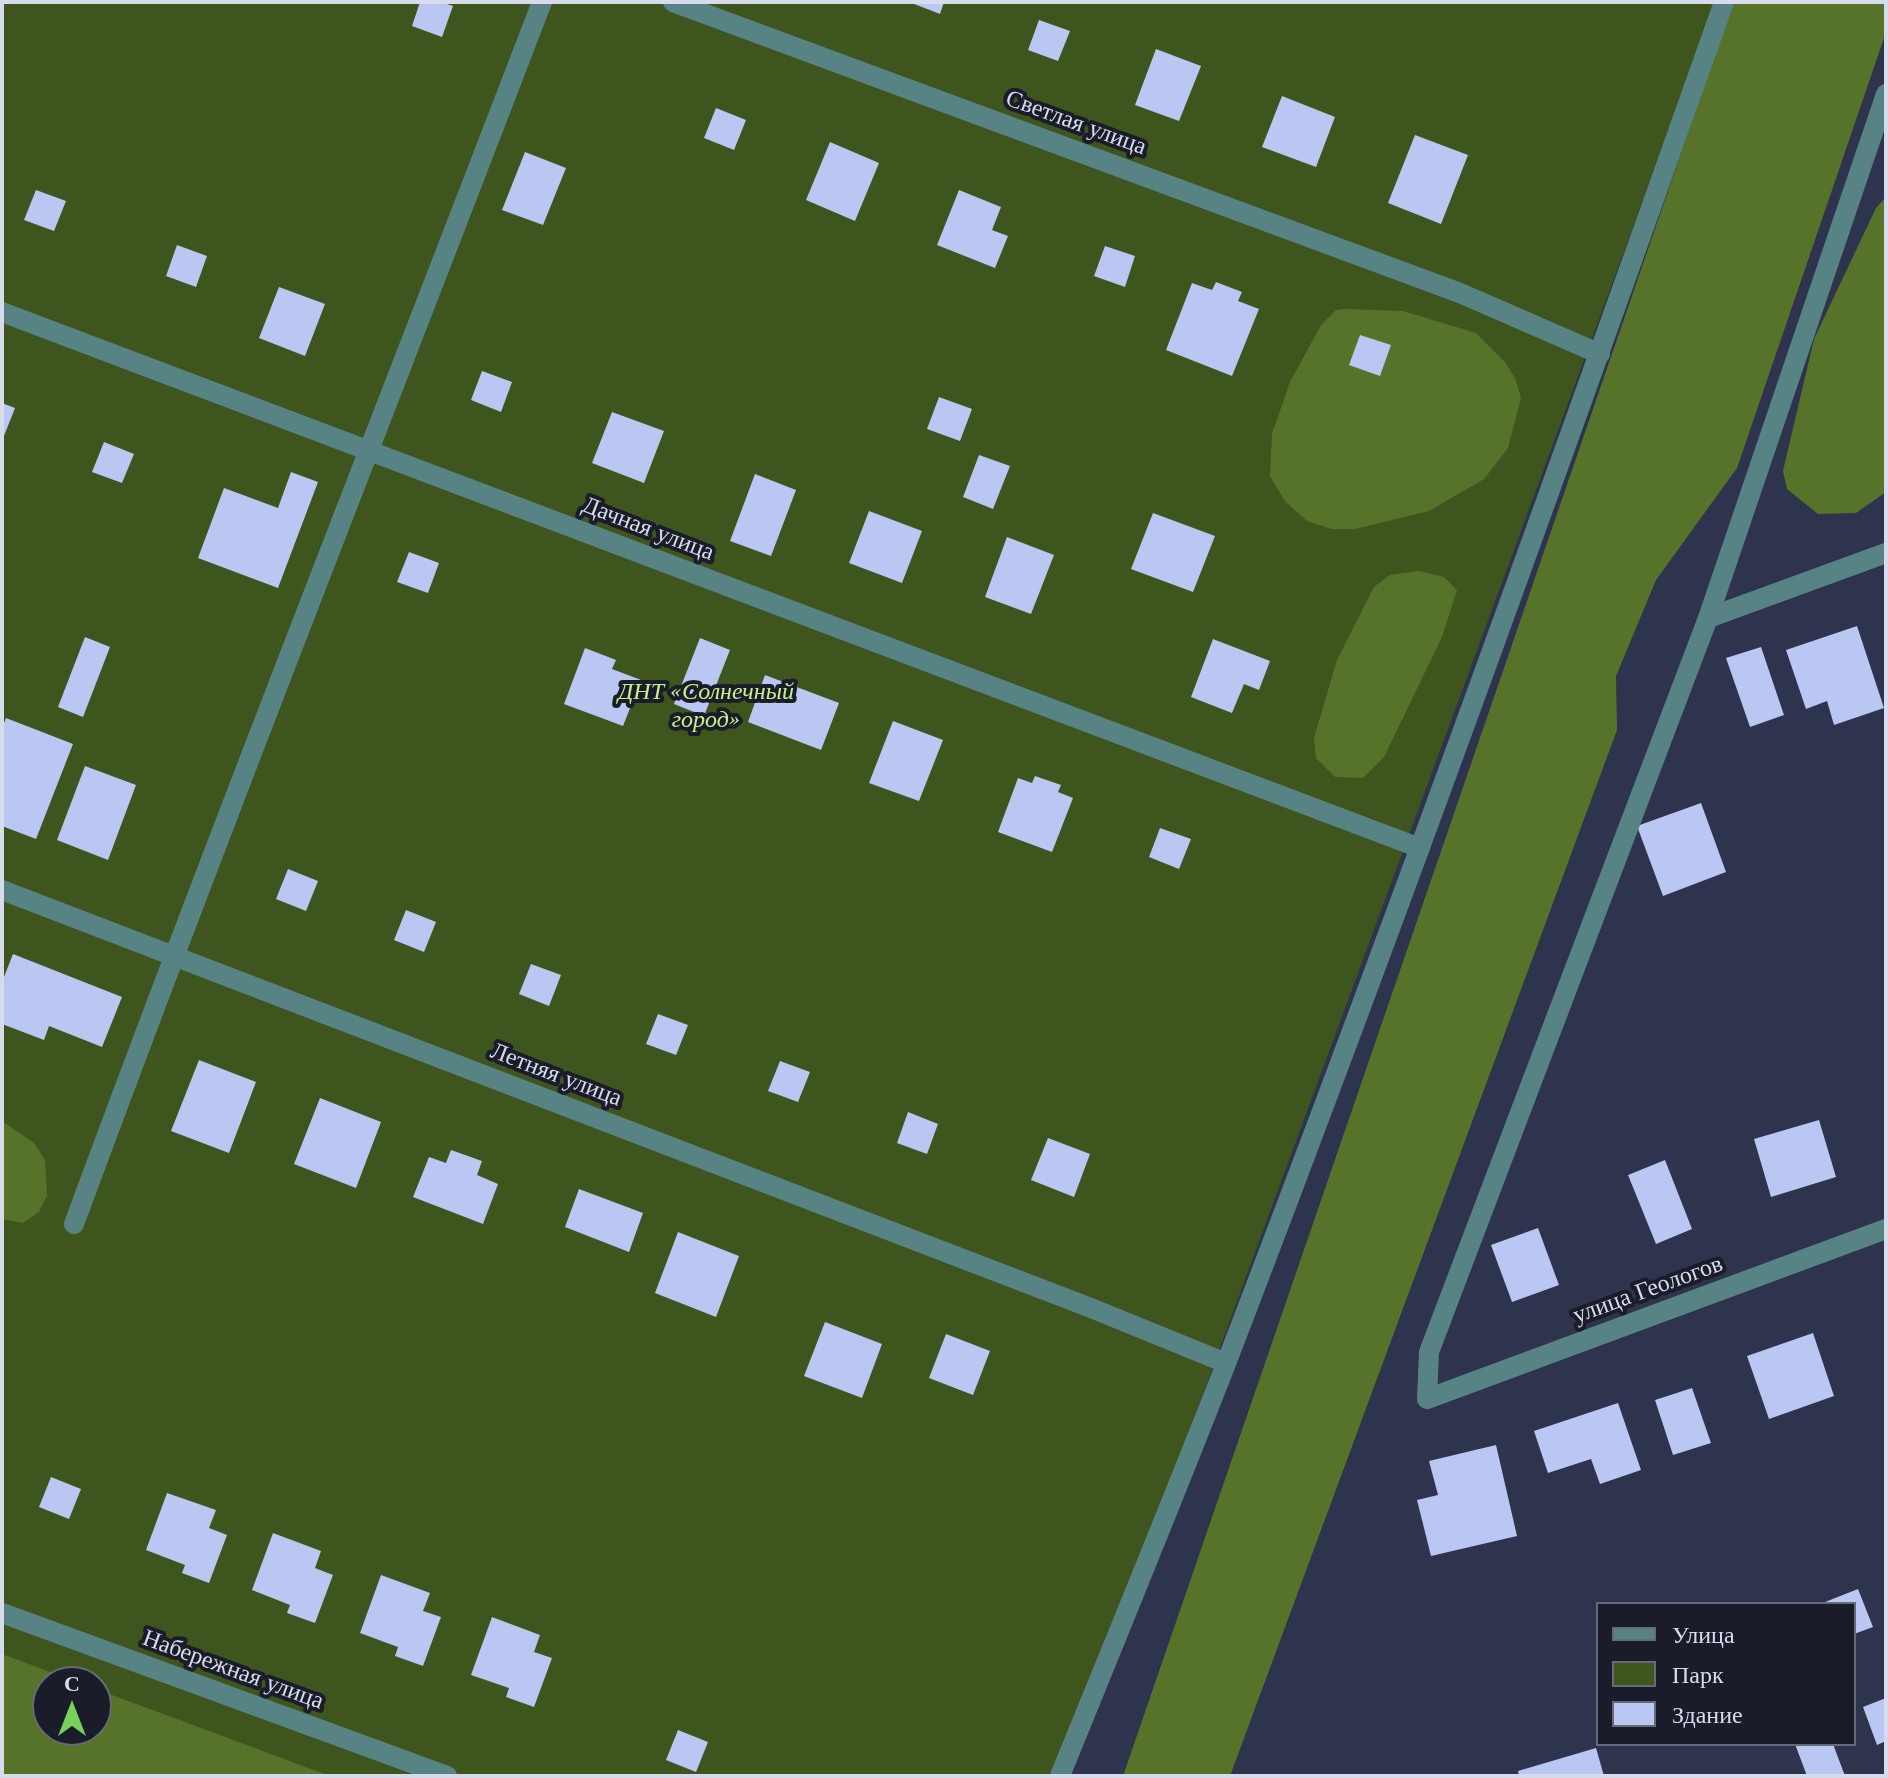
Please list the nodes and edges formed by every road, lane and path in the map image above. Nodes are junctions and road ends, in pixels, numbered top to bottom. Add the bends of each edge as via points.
1 (542, 2) edge
2 (673, 2) edge
3 (1724, 2) edge
4 (1886, 94) edge
5 (2, 312) edge
6 (1600, 354) junction
7 (370, 451) junction
8 (1886, 553) edge
9 (1708, 618) junction
10 (1420, 848) junction
11 (2, 890) edge
12 (173, 956) junction
13 (74, 1224) dead end
14 (1886, 1229) edge
15 (1226, 1363) junction
16 (2, 1613) edge
17 (447, 1776) edge
18 (1060, 1776) edge

1 - 7 street
2 - 6 street, Светлая улица via 1460,293
3 - 6 street
4 - 9 street
5 - 7 street, Дачная улица
6 - 10 street
7 - 10 street, Дачная улица
7 - 12 street
8 - 9 street
9 - 14 street, улица Геологов via 1429,1352 1427,1399
10 - 15 street
11 - 12 street, Летняя улица
12 - 13 street
12 - 15 street, Летняя улица
15 - 18 street
16 - 17 street, Набережная улица

